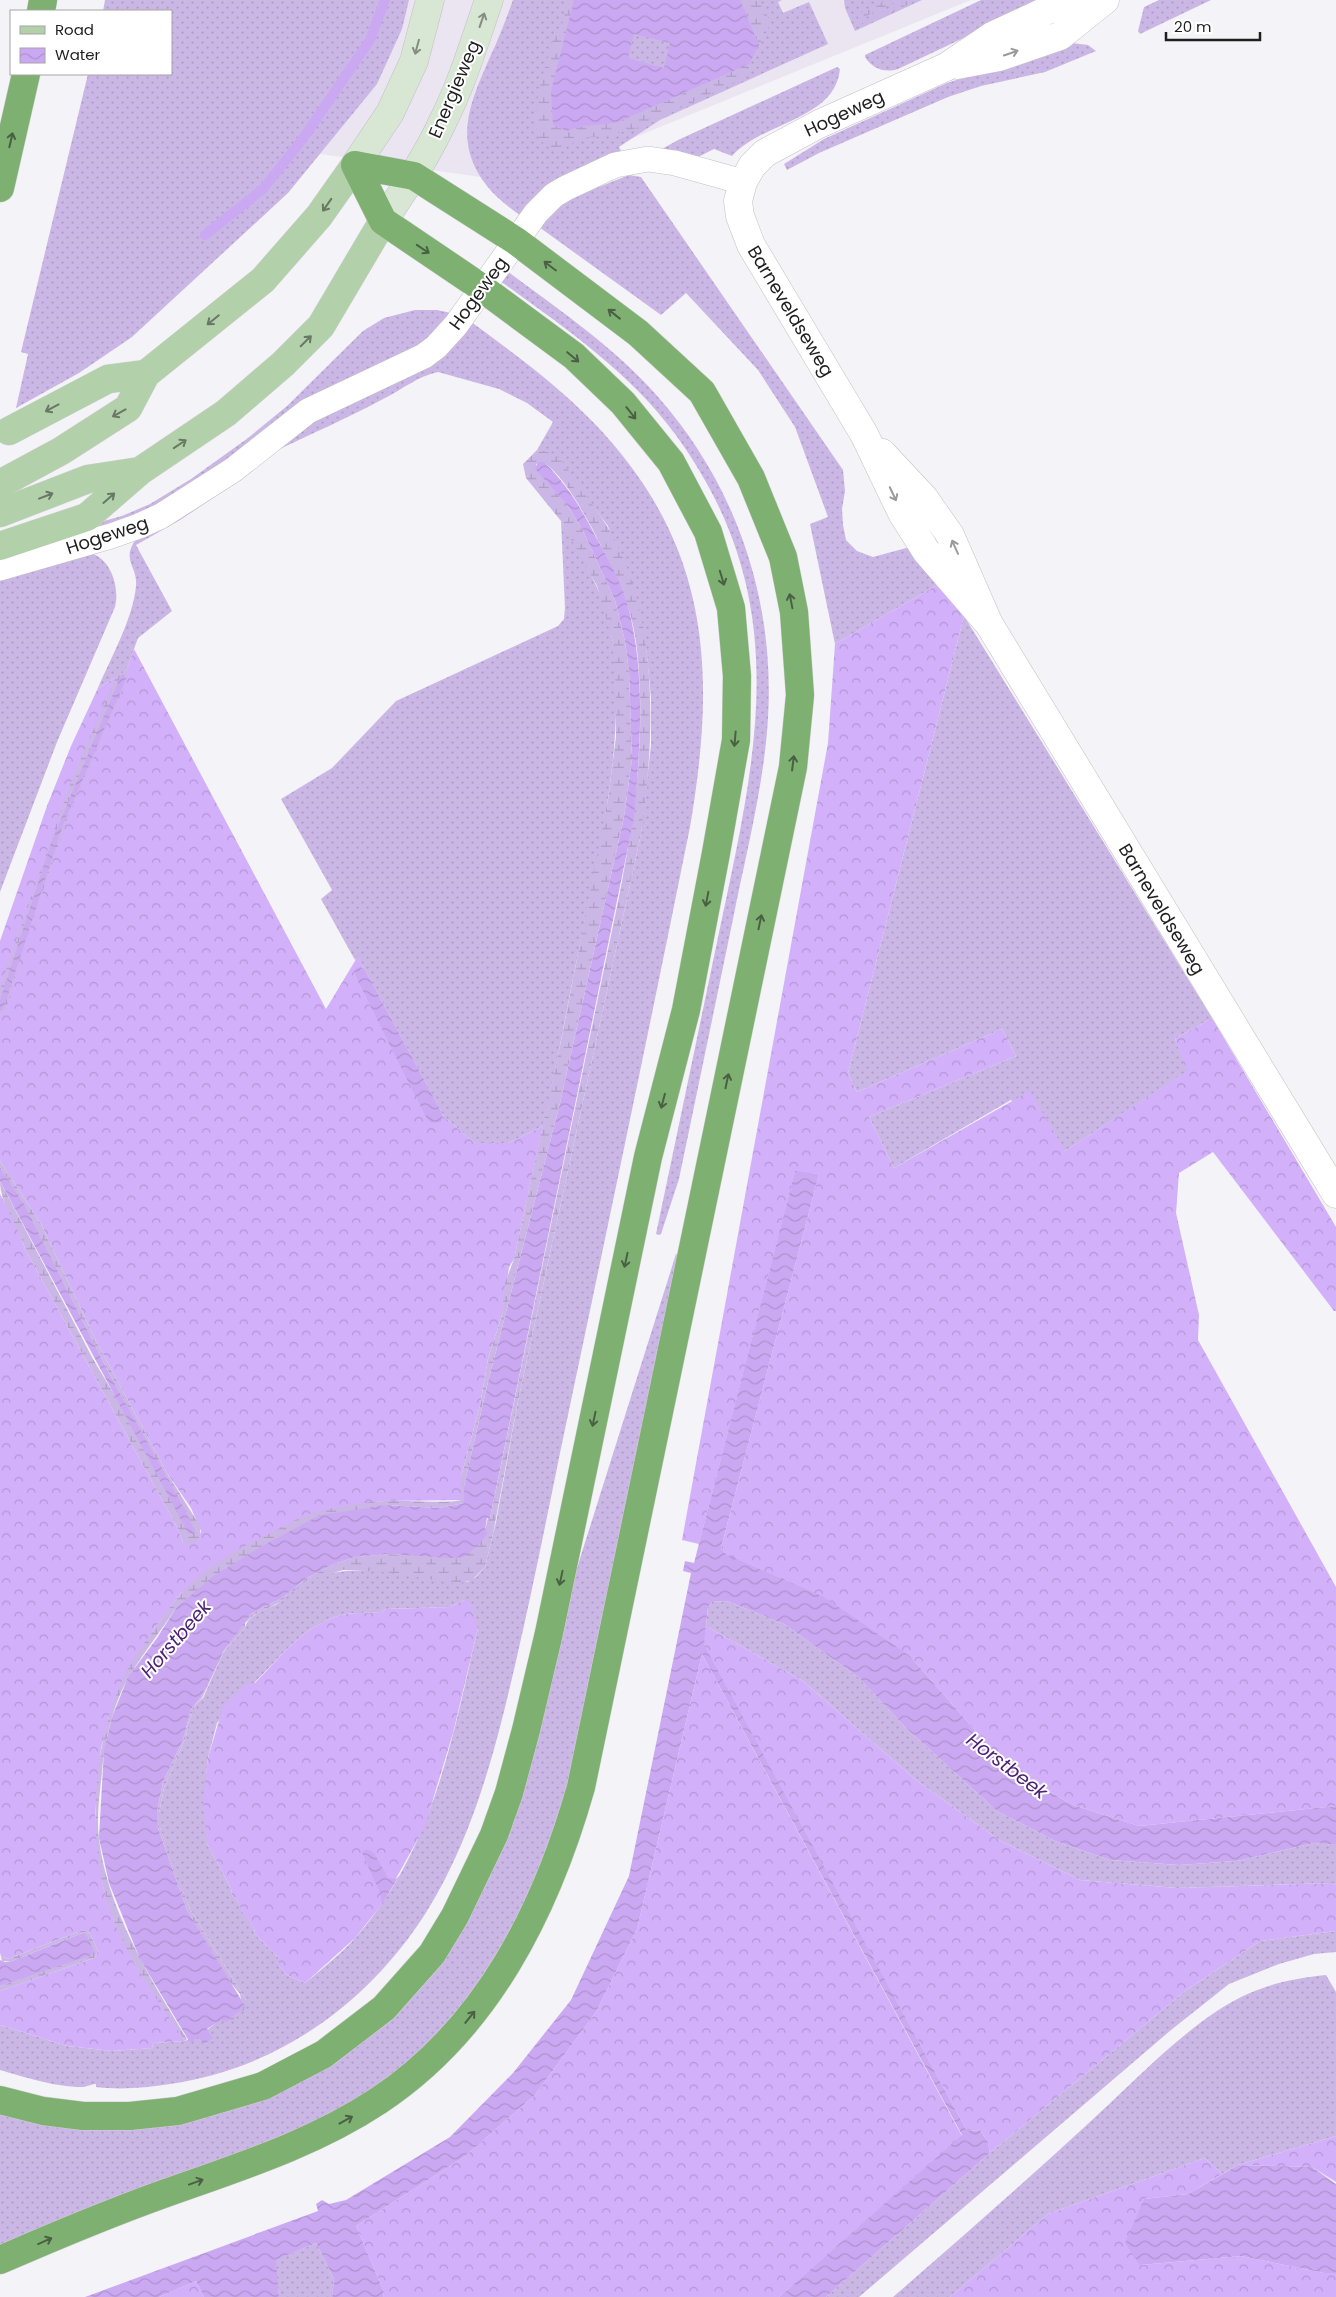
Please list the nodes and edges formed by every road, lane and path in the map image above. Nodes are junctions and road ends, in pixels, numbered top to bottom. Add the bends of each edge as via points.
1 (430, 0) edge
2 (489, 0) edge
3 (1076, 0) edge
4 (1105, 0) edge
5 (946, 67) junction
6 (26, 75) edge
7 (354, 165) junction
8 (414, 176) junction
9 (743, 182) junction
10 (0, 188) edge
11 (383, 222) junction
12 (516, 241) junction
13 (482, 288) junction
14 (146, 374) junction
15 (9, 431) dead end
16 (140, 471) junction
17 (0, 484) edge
18 (0, 513) edge
19 (0, 546) edge
20 (0, 568) edge
21 (1336, 1194) edge
22 (0, 2100) edge
23 (0, 2260) edge

1 -> 7 main road via 414,61 390,113
8 -> 2 main road, Energieweg via 445,119
3 - 5 street, Hogeweg via 992,36
5 -> 4 street, Hogeweg via 999,57 1060,36
5 - 9 street, Hogeweg via 785,141 765,153
10 -> 6 highway
7 - 8 highway
7 - 11 highway
7 -> 14 main road via 319,216 263,280
8 - 11 main road, Hogeweg
8 - 12 highway
9 - 12 street, Hogeweg via 658,160 627,162 554,195 536,212
9 - 21 street, Barneveldseweg via 738,201 744,230 864,434 902,513 926,551 989,624
11 -> 13 highway
16 -> 11 main road, Hogeweg via 226,412 283,364 321,326
12 - 13 street, Hogeweg
23 -> 12 highway via 309,2139 379,2100 416,2070 456,2034 506,1966 550,1879 581,1787 793,767 800,695 794,612 783,557 751,478 702,392 638,333
13 - 20 street, Hogeweg via 436,348 308,412 233,470 179,505 139,526
13 -> 22 highway via 574,356 623,402 670,462 708,532 731,608 737,676 736,740 686,1010 648,1157 550,1633 510,1793 476,1874 432,1954 384,2008 324,2054 262,2086 178,2111 83,2116 43,2111
14 -> 15 main road via 108,380
14 -> 17 main road via 128,408 61,451
18 -> 16 main road, Hogeweg via 88,479
19 -> 16 main road, Hogeweg via 87,517

